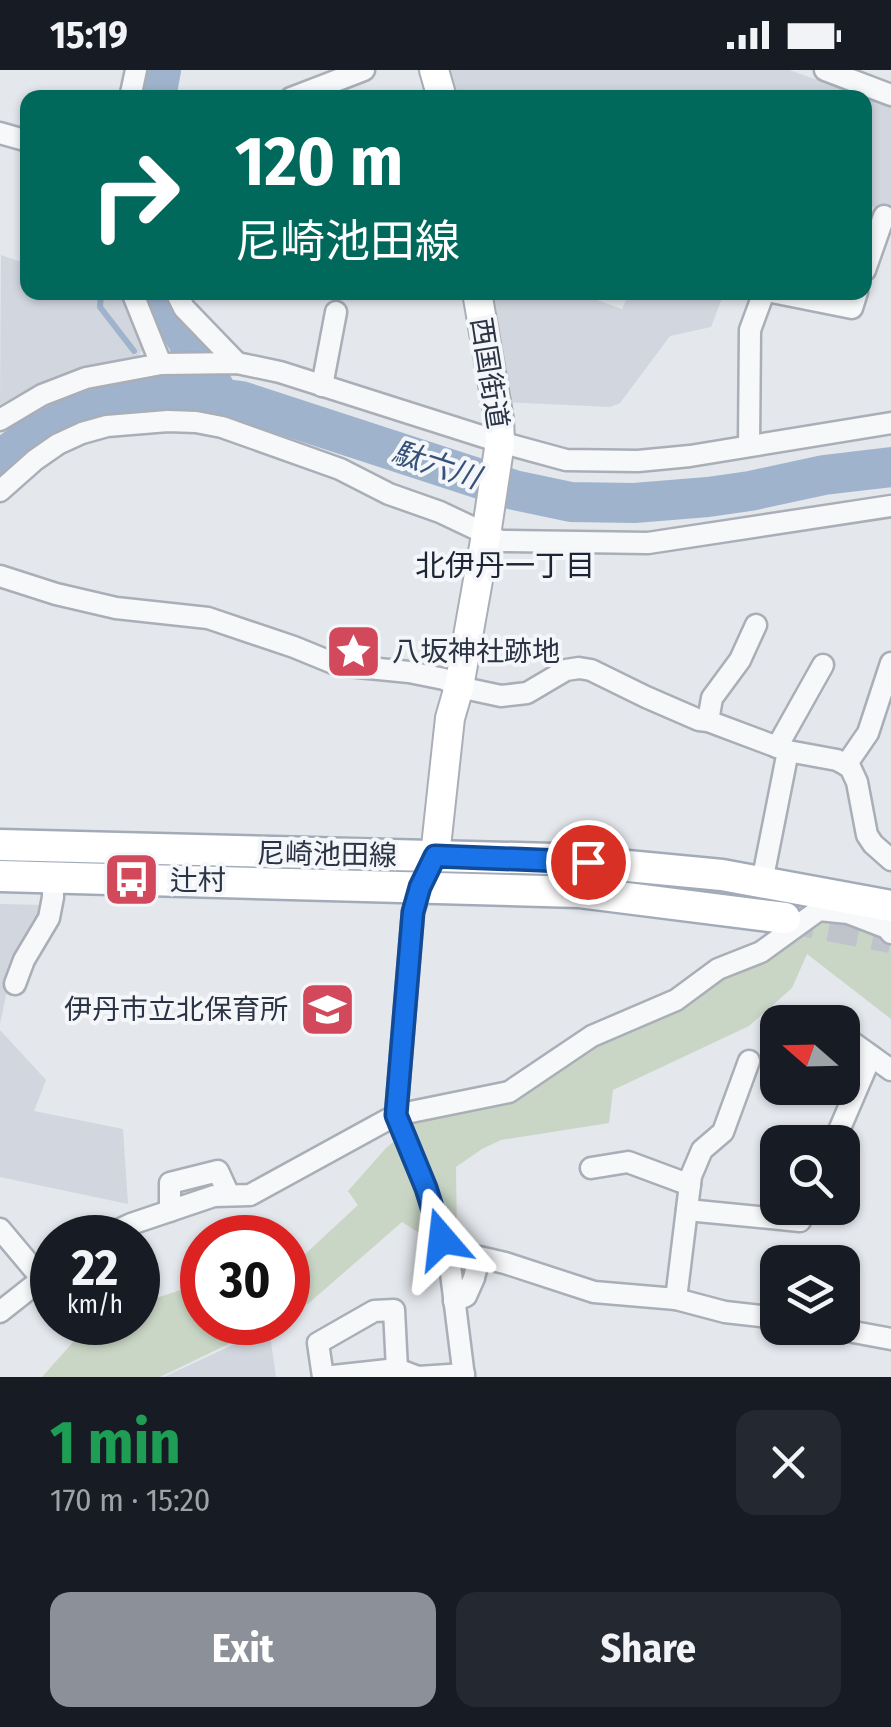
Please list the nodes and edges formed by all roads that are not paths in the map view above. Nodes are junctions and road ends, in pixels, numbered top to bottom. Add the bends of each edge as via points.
1 (364, 70) edge
2 (825, 70) edge
3 (312, 90) edge
4 (891, 96) edge
5 (880, 214) edge
6 (872, 244) edge
7 (136, 300) edge
8 (180, 300) edge
9 (478, 300) edge
10 (761, 300) edge
11 (812, 300) edge
12 (854, 300) edge
13 (336, 312) dead end
14 (231, 363) junction
15 (169, 364) junction
16 (322, 386) junction
17 (0, 420) edge
18 (891, 423) edge
19 (749, 445) junction
20 (500, 448) junction
21 (0, 490) edge
22 (891, 506) edge
23 (487, 530) junction
24 (0, 576) edge
25 (747, 633) dead end
26 (891, 663) edge
27 (821, 675) dead end
28 (459, 687) junction
29 (708, 721) junction
30 (783, 749) junction
31 (846, 764) junction
32 (0, 845) edge
33 (435, 856) junction
34 (891, 860) edge
35 (0, 876) edge
36 (53, 877) junction
37 (762, 882) junction
38 (420, 887) junction
39 (891, 906) edge
40 (785, 918) tunnel mouth
41 (891, 933) edge
42 (15, 984) dead end
43 (860, 1048) edge
44 (871, 1056) junction
45 (749, 1061) dead end
46 (891, 1070) edge
47 (396, 1115) junction
48 (841, 1125) edge
49 (590, 1168) dead end
50 (690, 1184) junction
51 (687, 1210) junction
52 (160, 1215) edge
53 (760, 1217) edge
54 (0, 1229) edge
55 (30, 1258) edge
56 (30, 1288) edge
57 (676, 1299) junction
58 (454, 1301) junction
59 (0, 1312) edge
60 (760, 1316) edge
61 (860, 1333) edge
62 (891, 1339) edge
63 (397, 1370) junction
64 (464, 1376) edge
65 (323, 1377) edge

1 - 3 street
2 - 4 street
5 - 6 street
7 - 15 street
8 - 14 street
9 - 20 street, 西国街道
10 - 19 street via 750,330
11 - 12 street via 852,308
13 - 16 street
14 - 15 street
14 - 16 street
15 - 17 street via 86,378
16 - 20 street
18 - 19 street
19 - 20 street via 638,461 566,460
20 - 23 street, 西国街道
21 - 23 street via 46,452 82,434 131,423 196,422 340,469
22 - 23 street via 648,543 502,541
23 - 28 street, 西国街道
24 - 28 street via 116,608 208,618 338,665 409,672
25 - 29 street via 740,660 712,698
26 - 31 street via 868,733
27 - 30 street
28 - 29 street via 501,696 527,693 579,668
28 - 33 street, 西国街道
29 - 30 street
30 - 31 street
30 - 37 street
31 - 34 street via 857,782 867,835
32 - 33 main road, 尼崎池田線
33 - 37 main road, 尼崎池田線 via 554,860
33 - 38 street
35 - 36 main road, 尼崎池田線
36 - 38 main road, 尼崎池田線
36 - 42 street via 49,918
37 - 39 main road, 尼崎池田線
38 - 40 main road, 尼崎池田線 via 578,892
38 - 47 street
41 - 47 street via 848,912 819,910 761,952 718,968 676,1000 592,1036 508,1092
43 - 44 street
44 - 46 street
44 - 48 street
45 - 50 street via 723,1132 702,1150
47 - 52 street via 250,1195 214,1196
47 - 58 street via 450,1264
49 - 50 street via 628,1162
50 - 51 street
51 - 53 street
51 - 57 street
54 - 55 street
56 - 59 street
57 - 58 street via 594,1292 479,1257 466,1296
57 - 60 street
58 - 64 street
61 - 62 street
63 - 64 street via 418,1377
63 - 65 street
63 - 65 street via 394,1310 374,1311 318,1343

